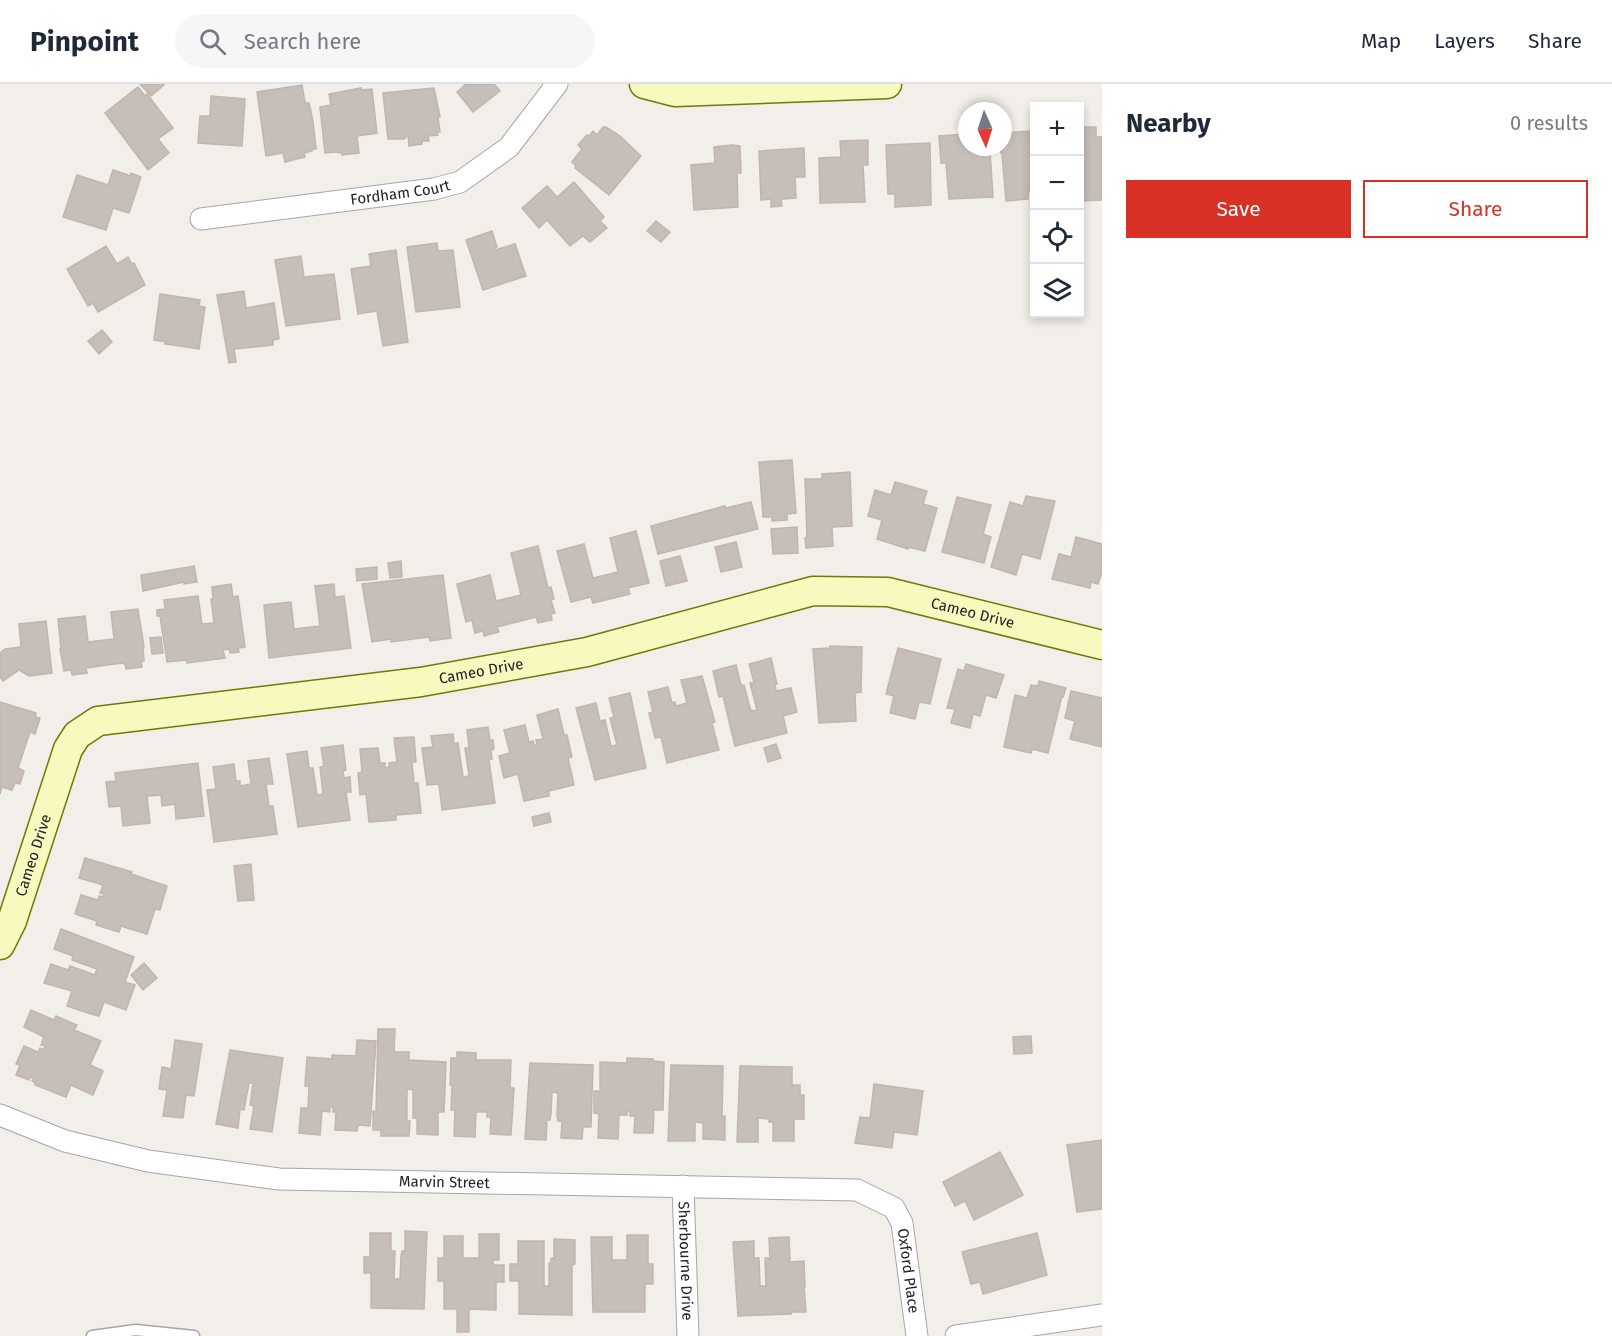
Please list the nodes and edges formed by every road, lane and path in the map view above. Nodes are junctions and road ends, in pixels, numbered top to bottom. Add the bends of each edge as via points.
1 (556, 84) edge
2 (644, 84) edge
3 (887, 84) edge
4 (825, 86) edge
5 (201, 219) dead end
6 (1102, 645) edge
7 (0, 945) edge
8 (0, 1115) edge
9 (683, 1186) junction
10 (894, 1208) joint
11 (1102, 1315) edge
12 (135, 1333) edge
13 (92, 1336) edge
14 (194, 1336) edge
15 (688, 1336) edge
16 (917, 1336) edge
17 (956, 1336) edge

1 - 5 street, Fordham Court via 509,147 460,182 434,189
2 - 4 street via 675,92
3 - 4 street
6 - 7 street, Cameo Drive via 888,592 813,591 587,652 421,682 99,721 78,735 68,749 12,921
8 - 9 street, Marvin Street via 65,1141 148,1161 279,1179
9 - 10 street, Marvin Street via 856,1190
9 - 15 street, Sherbourne Drive
10 - 16 street, Oxford Place via 902,1223
11 - 17 street
12 - 13 lane
12 - 14 lane

